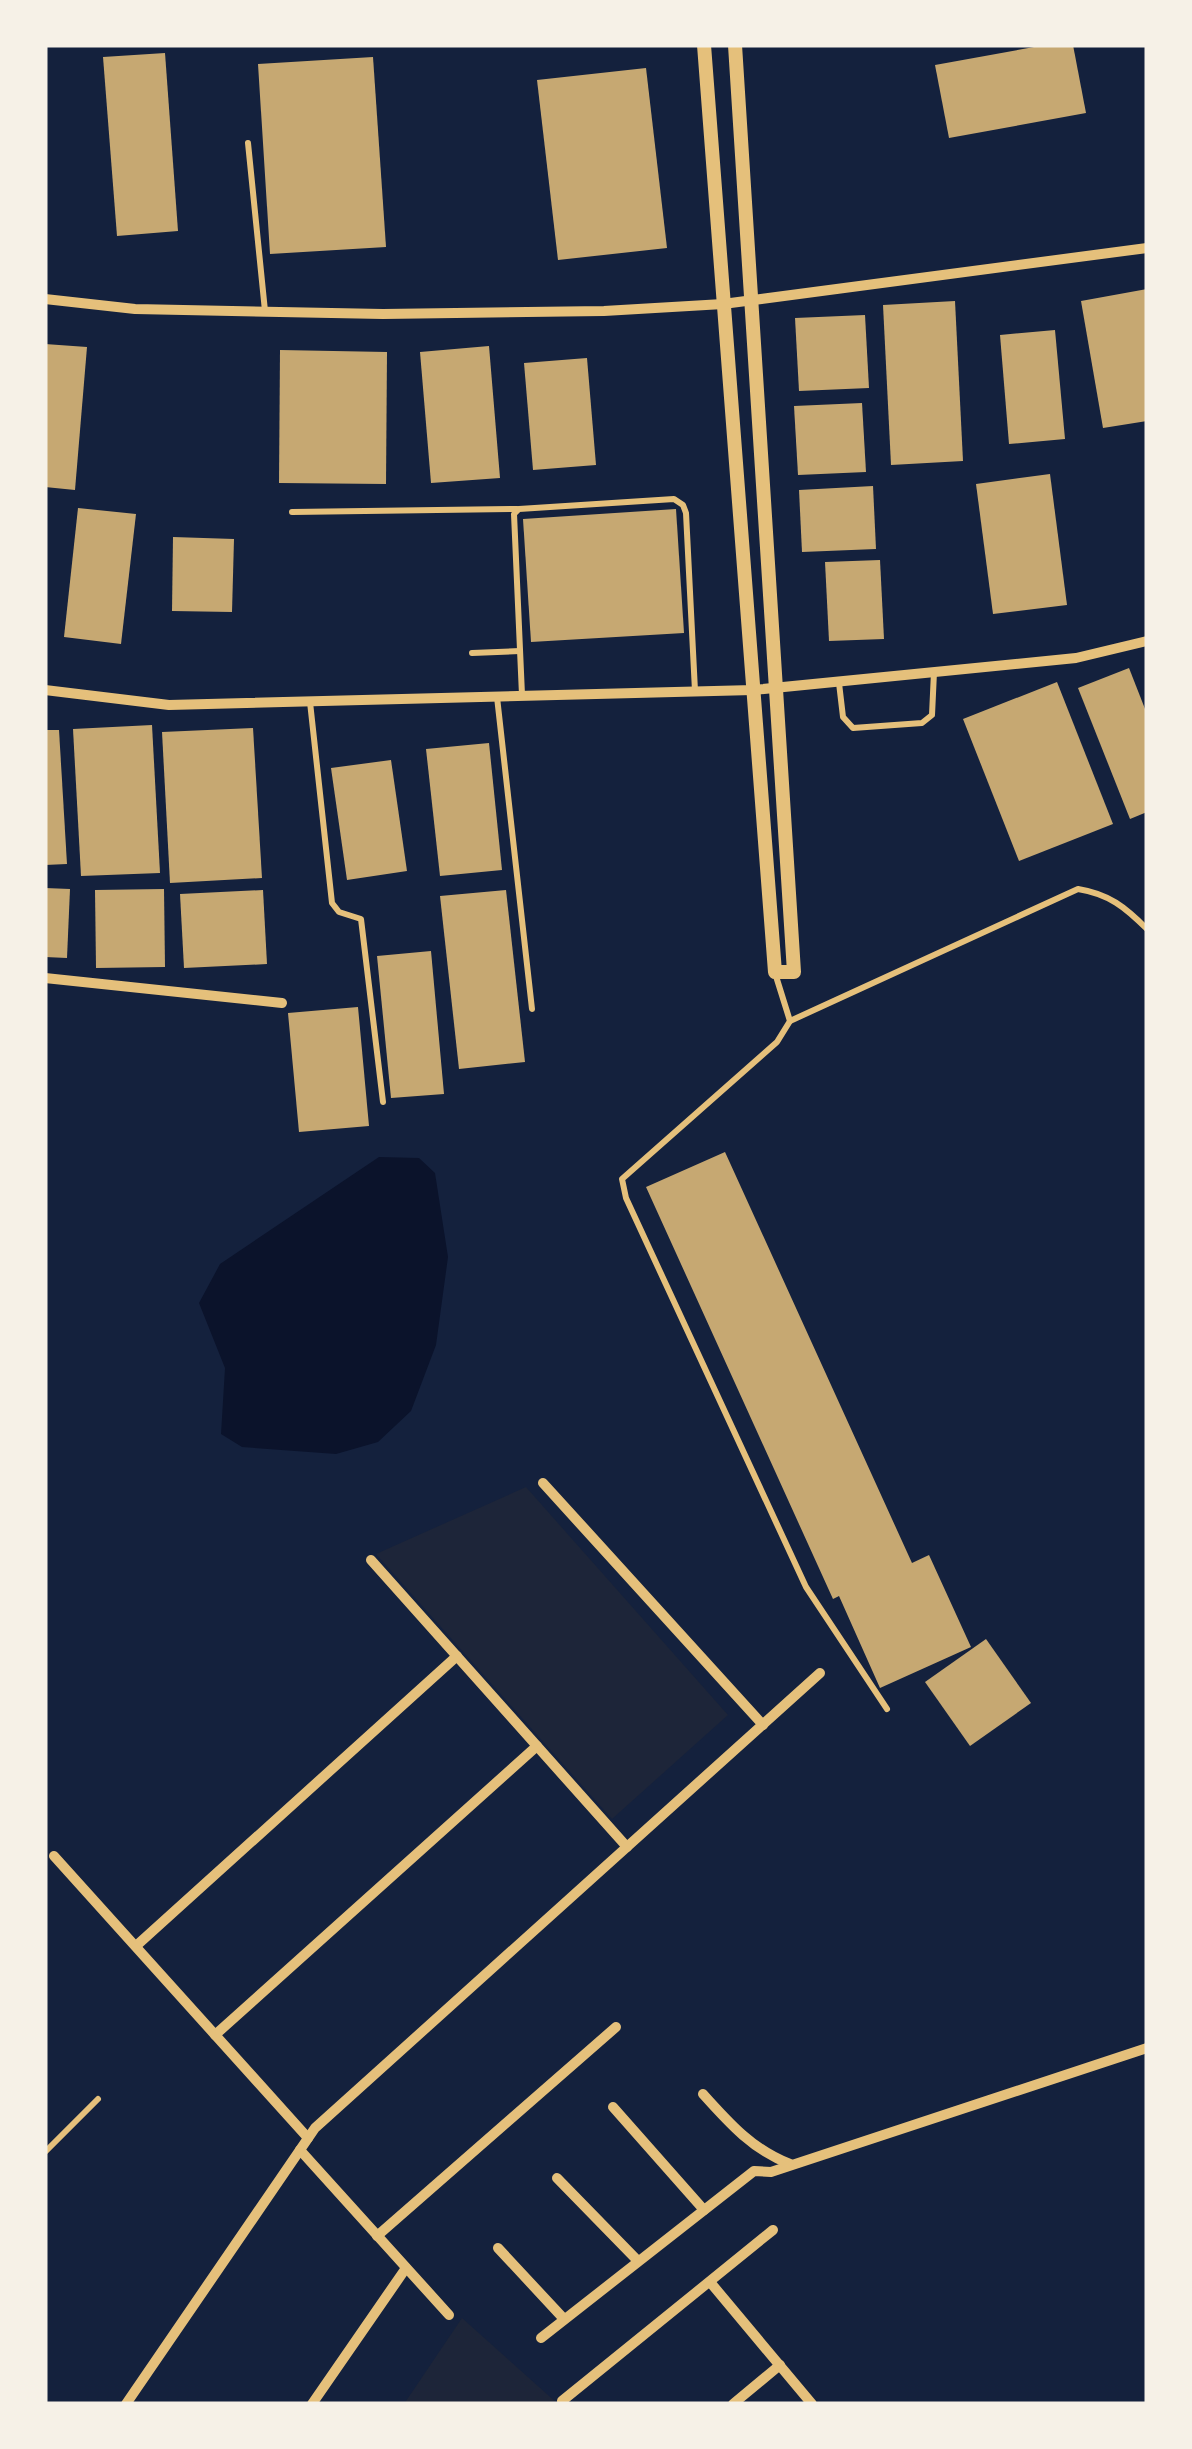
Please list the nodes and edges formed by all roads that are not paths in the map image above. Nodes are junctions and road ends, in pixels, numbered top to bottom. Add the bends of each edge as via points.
1 (704, 45) edge
2 (735, 45) edge
3 (248, 142) dead end
4 (1147, 248) edge
5 (751, 298) junction
6 (45, 299) edge
7 (722, 304) junction
8 (265, 312) junction
9 (518, 509) junction
10 (292, 512) dead end
11 (1147, 640) edge
12 (520, 652) junction
13 (472, 653) dead end
14 (934, 672) junction
15 (839, 683) junction
16 (776, 689) junction
17 (45, 690) edge
18 (753, 690) junction
19 (695, 692) junction
20 (522, 696) junction
21 (497, 697) junction
22 (310, 702) junction
23 (1147, 929) edge
24 (775, 972) junction
25 (45, 978) edge
26 (282, 1003) dead end
27 (532, 1009) dead end
28 (790, 1021) junction
29 (383, 1102) dead end
30 (544, 1483) dead end
31 (372, 1560) dead end
32 (457, 1656) junction
33 (820, 1673) dead end
34 (887, 1709) dead end
35 (763, 1724) junction
36 (537, 1746) junction
37 (627, 1847) junction
38 (54, 1856) dead end
39 (136, 1946) junction
40 (616, 2027) dead end
41 (216, 2035) junction
42 (1147, 2048) edge
43 (703, 2094) dead end
44 (98, 2100) dead end
45 (613, 2107) dead end
46 (308, 2138) junction
47 (300, 2150) junction
48 (45, 2152) edge
49 (791, 2165) junction
50 (557, 2178) dead end
51 (704, 2210) junction
52 (773, 2230) dead end
53 (377, 2236) junction
54 (498, 2248) dead end
55 (637, 2260) junction
56 (406, 2268) junction
57 (710, 2282) junction
58 (448, 2315) dead end
59 (564, 2319) junction
60 (542, 2338) dead end
61 (780, 2365) junction
62 (562, 2401) dead end
63 (126, 2404) edge
64 (312, 2404) edge
65 (732, 2404) edge
66 (812, 2404) edge

1 - 7 street
2 - 5 street
3 - 8 lane
4 - 5 street
5 - 7 street
5 - 16 street
6 - 8 street
7 - 8 street
7 - 18 street
9 - 10 lane
9 - 12 lane via 512,520
9 - 19 lane via 678,500 686,513
11 - 14 street via 1076,658
12 - 13 lane
12 - 20 lane
14 - 15 street
14 - 15 lane via 932,715 922,723 853,728 843,716
15 - 16 street
16 - 18 street
16 - 24 street via 794,972
17 - 22 street via 169,705
18 - 19 street
18 - 24 street
19 - 20 street
20 - 21 street
21 - 22 street
21 - 27 lane
22 - 29 lane via 332,903 361,919
23 - 28 lane via 1120,902 1078,889
24 - 28 lane
25 - 26 street
28 - 34 lane via 776,1042 622,1179 806,1587
30 - 35 street
31 - 32 street
32 - 36 street
32 - 39 street
33 - 35 street
35 - 37 street
36 - 37 street
36 - 41 street
37 - 46 street
38 - 39 street
39 - 41 street
40 - 53 street
41 - 46 street
42 - 49 street
43 - 49 street via 767,2156
44 - 48 lane
45 - 51 street
46 - 47 street
47 - 53 street
47 - 63 street
49 - 51 street via 754,2171
50 - 55 street
51 - 55 street
52 - 57 street
53 - 56 street
54 - 59 street
55 - 59 street
56 - 58 street
56 - 64 street
57 - 61 street
57 - 62 street
59 - 60 street
61 - 65 street
61 - 66 street

